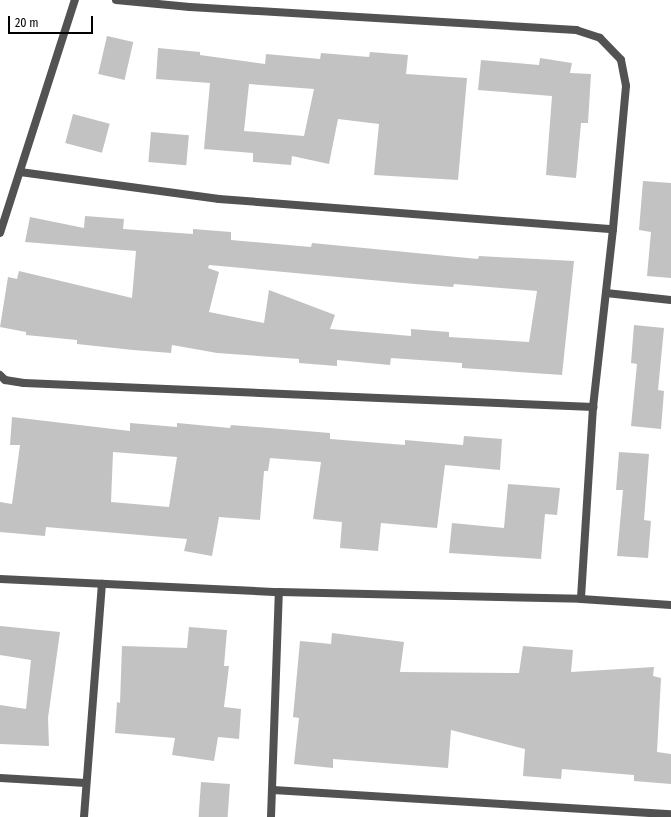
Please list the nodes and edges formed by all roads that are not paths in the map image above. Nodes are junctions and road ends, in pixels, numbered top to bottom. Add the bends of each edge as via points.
1 (75, 0) edge
2 (116, 0) edge
3 (20, 172) junction
4 (613, 229) junction
5 (0, 233) edge
6 (606, 293) junction
7 (671, 300) edge
8 (0, 375) edge
9 (593, 407) junction
10 (0, 579) edge
11 (102, 584) junction
12 (279, 592) junction
13 (581, 599) junction
14 (671, 605) edge
15 (0, 778) edge
16 (86, 783) junction
17 (273, 790) junction
18 (671, 814) edge
19 (84, 817) edge
20 (271, 817) edge

1 - 3 street
2 - 4 street via 190,7 576,30 600,38 621,60 626,86
3 - 4 street via 219,199
3 - 5 street
4 - 6 street
6 - 7 street
6 - 9 street
8 - 9 street via 5,380 24,383
9 - 13 street
10 - 11 street
11 - 12 street
11 - 16 street
12 - 13 street
12 - 17 street
13 - 14 street
15 - 16 street
16 - 19 street
17 - 18 street
17 - 20 street

